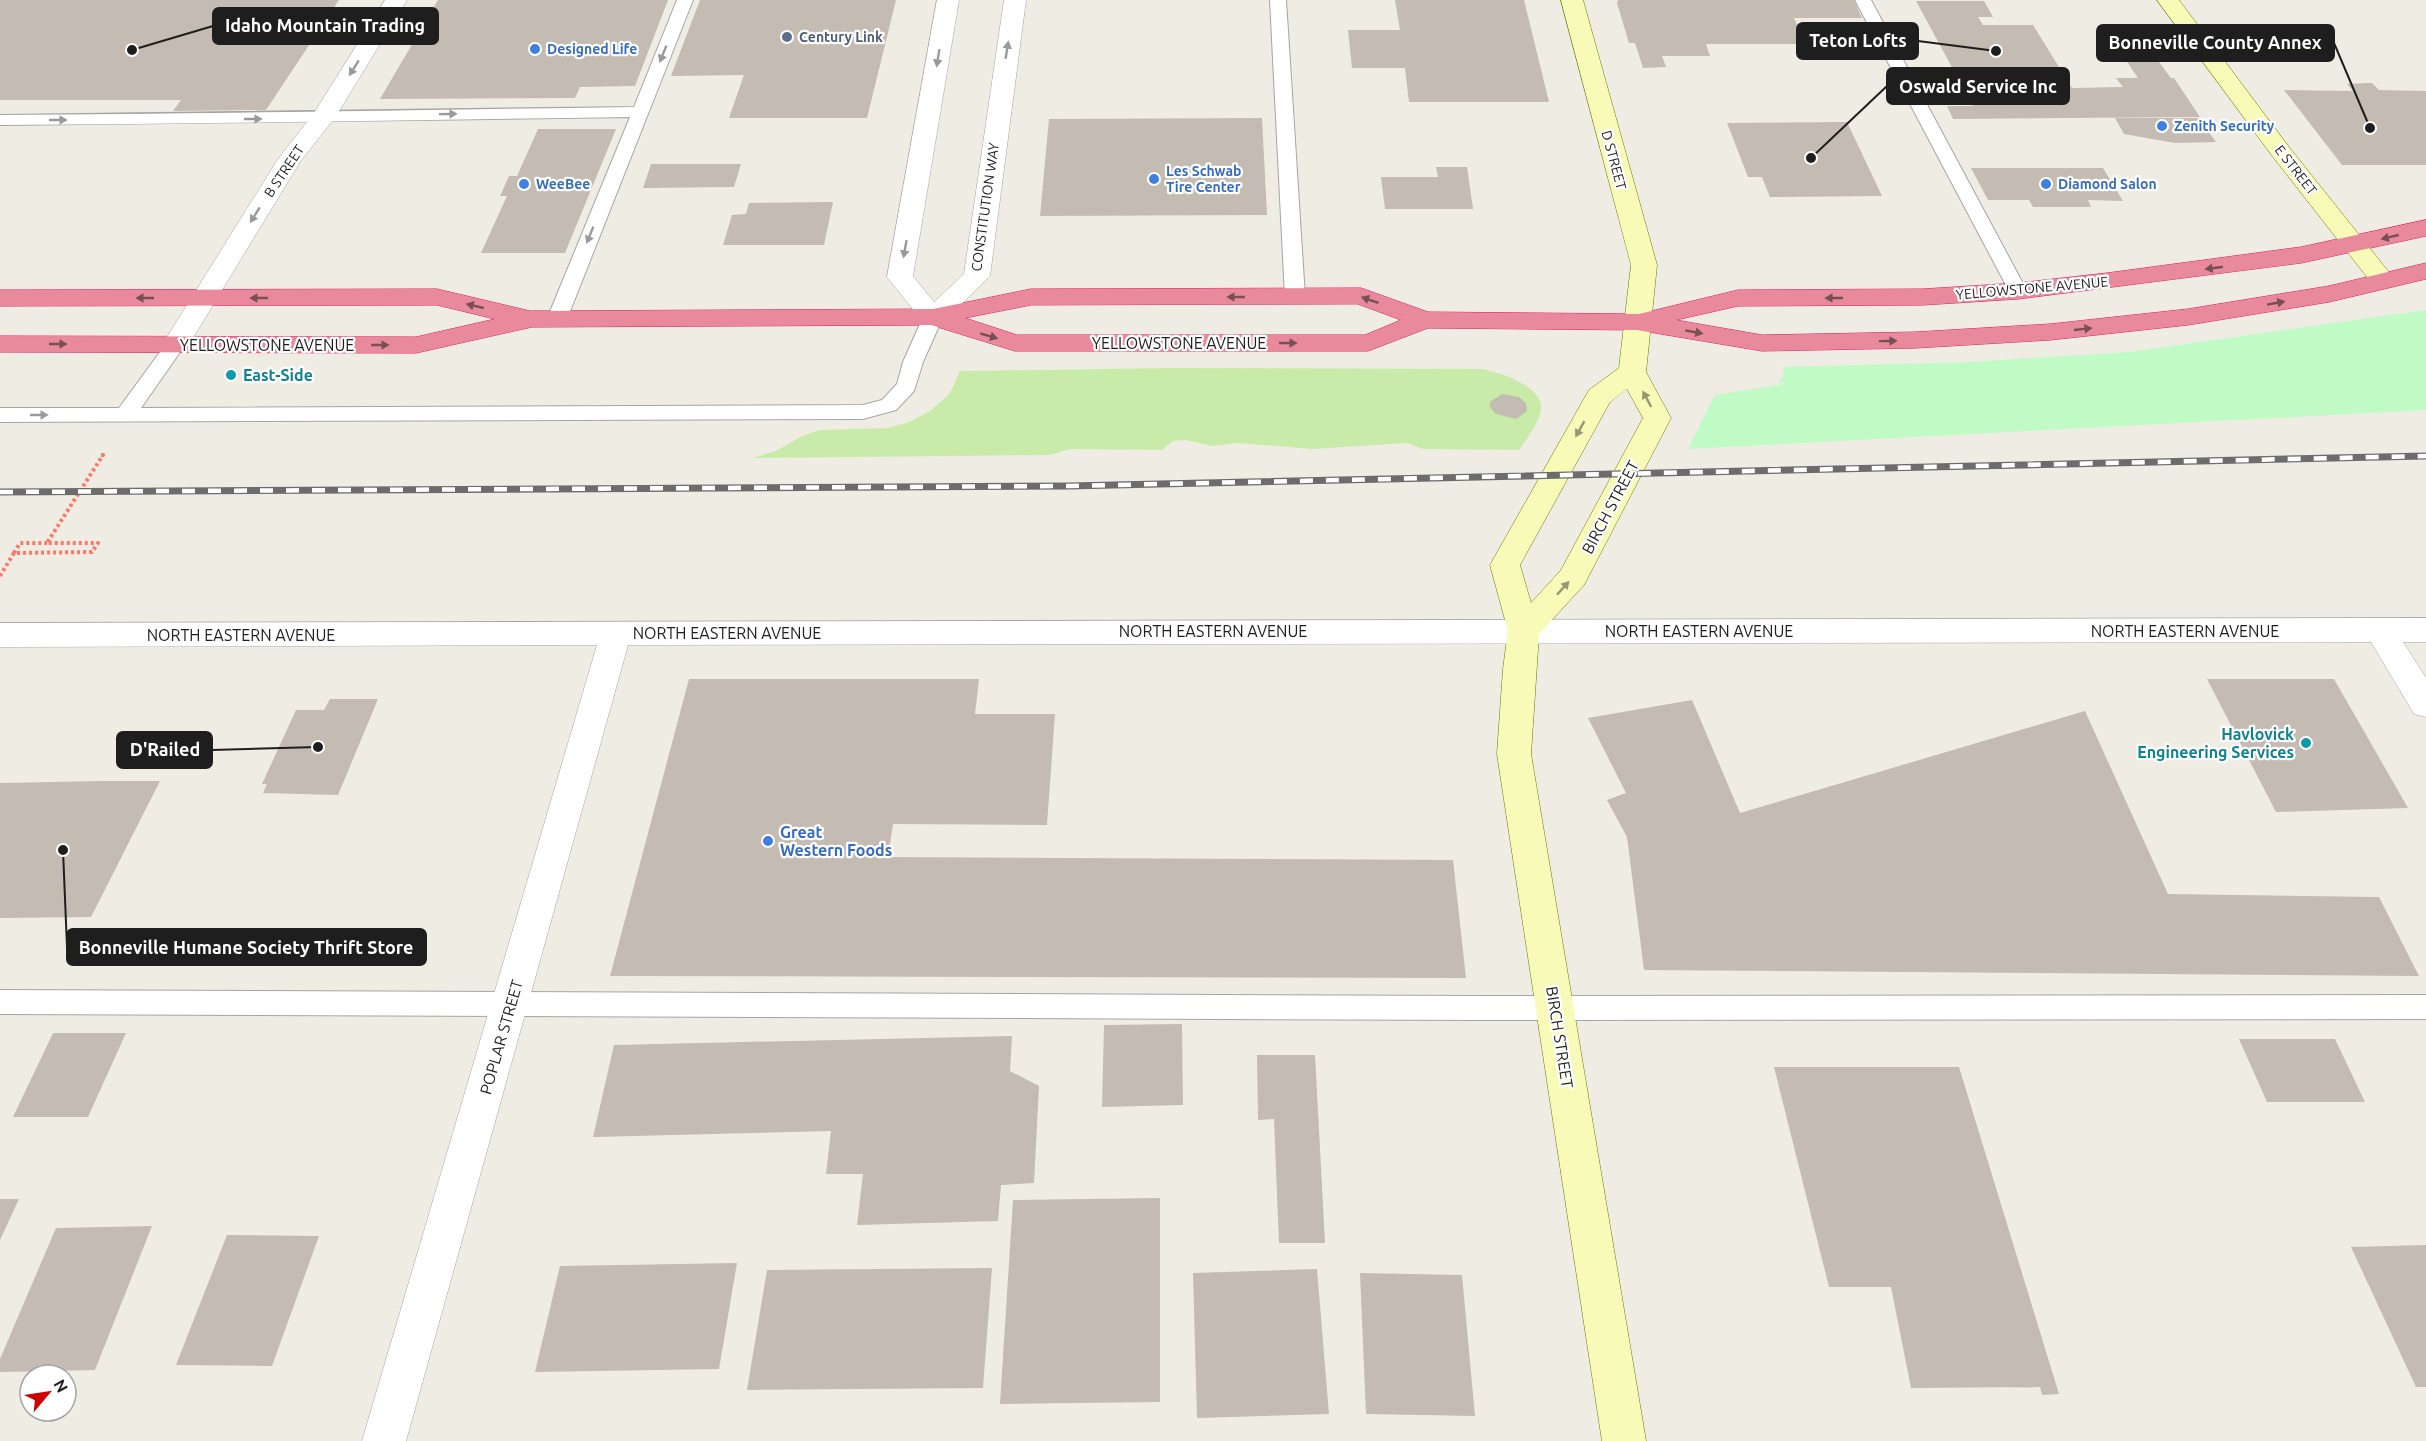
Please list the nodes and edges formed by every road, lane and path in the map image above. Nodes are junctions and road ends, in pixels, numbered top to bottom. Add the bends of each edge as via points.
1 (396, 0) edge
2 (685, 0) edge
3 (948, 0) edge
4 (1015, 0) edge
5 (1278, 0) edge
6 (1572, 0) edge
7 (1863, 0) edge
8 (2169, 0) edge
9 (640, 112) junction
10 (324, 116) junction
11 (0, 120) edge
12 (2426, 228) edge
13 (2355, 245) junction
14 (2426, 271) edge
15 (2383, 281) junction
16 (2019, 291) junction
17 (1295, 297) junction
18 (0, 298) edge
19 (204, 298) junction
20 (933, 317) junction
21 (544, 319) junction
22 (1425, 320) junction
23 (1637, 321) junction
24 (0, 344) edge
25 (175, 345) junction
26 (1632, 372) junction
27 (0, 415) edge
28 (126, 415) junction
29 (93, 455) dead end
30 (47, 543) junction
31 (14, 554) junction
32 (0, 576) edge
33 (2380, 630) junction
34 (2426, 630) edge
35 (1524, 632) junction
36 (616, 633) junction
37 (0, 635) edge
38 (2426, 705) edge
39 (0, 1002) edge
40 (510, 1005) junction
41 (1556, 1007) junction
42 (2426, 1007) edge
43 (384, 1441) edge
44 (1624, 1441) edge

1 -> 10 street, B STREET
2 -> 9 lane
3 -> 20 street via 900,277
20 -> 4 street, CONSTITUTION WAY via 977,276
5 - 17 lane
6 - 23 street, D STREET via 1644,265
7 - 16 lane
8 - 13 street, E STREET
10 -> 9 lane
9 -> 21 lane
11 -> 10 lane
10 -> 19 street, B STREET via 290,159
12 -> 13 highway, YELLOWSTONE AVENUE
13 - 15 street, E STREET
13 -> 16 highway, YELLOWSTONE AVENUE via 2272,260
14 - 15 highway, YELLOWSTONE AVENUE
23 -> 15 highway, YELLOWSTONE AVENUE via 1762,343 1927,340 2188,317
16 -> 23 highway, YELLOWSTONE AVENUE via 1923,297 1738,298
17 -> 20 highway, YELLOWSTONE AVENUE via 1031,297
22 -> 17 highway, YELLOWSTONE AVENUE via 1361,296
19 -> 18 highway, YELLOWSTONE AVENUE
21 -> 19 highway, YELLOWSTONE AVENUE via 437,297
19 - 25 street, B STREET
20 - 21 highway, YELLOWSTONE AVENUE
20 -> 22 highway, YELLOWSTONE AVENUE via 1015,343 1368,343
20 - 28 lane via 907,386 889,405 864,412
25 -> 21 highway, YELLOWSTONE AVENUE via 416,345
22 - 23 highway, YELLOWSTONE AVENUE
23 - 26 street
24 -> 25 highway, YELLOWSTONE AVENUE
25 - 28 lane
26 -> 35 street, BIRCH STREET via 1599,396 1505,565
35 -> 26 street, BIRCH STREET via 1573,577 1657,418
27 -> 28 lane
29 - 30 path via 103,455
30 - 31 path via 20,543
30 - 31 path via 98,543 92,552
31 - 32 path
33 - 34 street, NORTH EASTERN AVENUE
33 - 35 street, NORTH EASTERN AVENUE
33 - 38 street
35 - 36 street, NORTH EASTERN AVENUE
35 - 41 street, BIRCH STREET via 1514,754
36 - 37 street, NORTH EASTERN AVENUE
36 - 40 street, POPLAR STREET
39 - 40 lane
40 - 41 lane
40 - 43 street, POPLAR STREET
41 - 42 lane
41 - 44 street, BIRCH STREET

